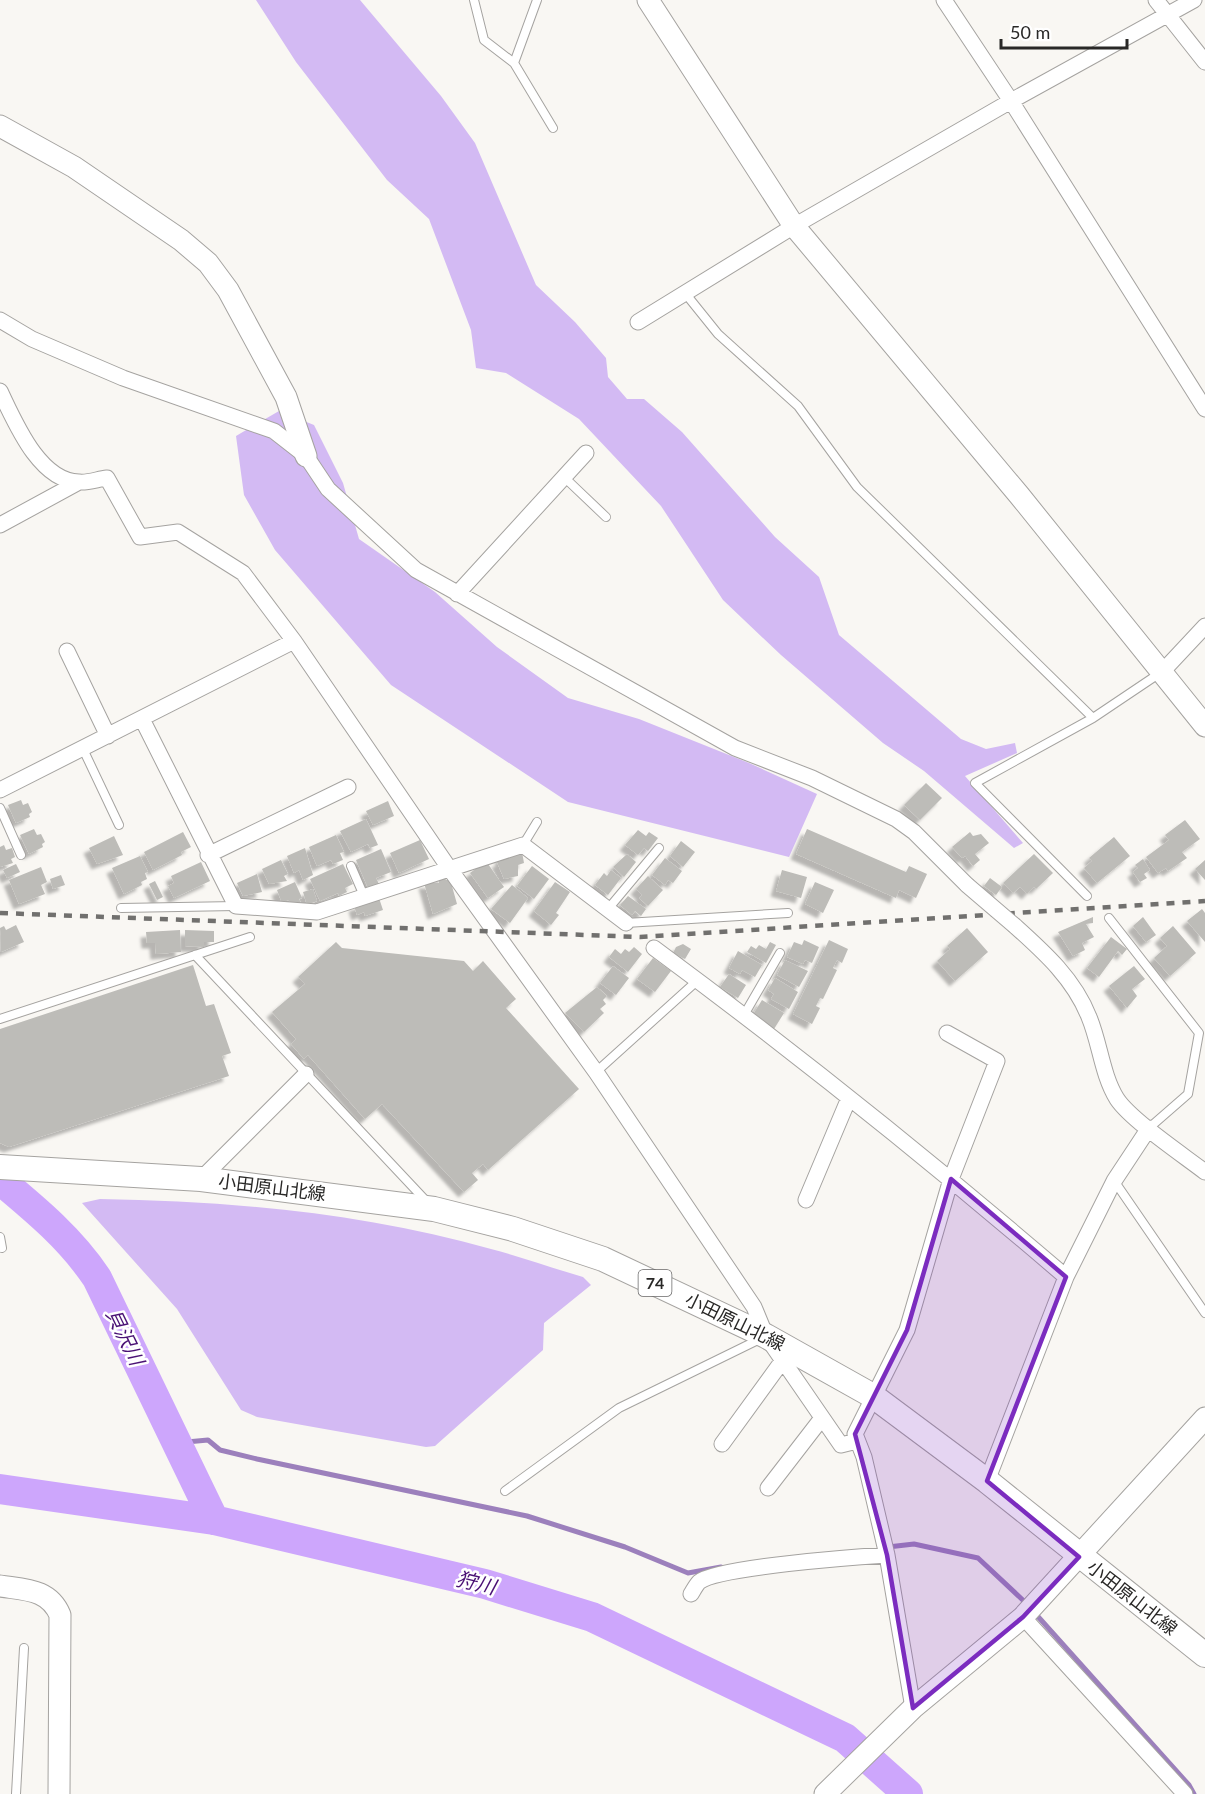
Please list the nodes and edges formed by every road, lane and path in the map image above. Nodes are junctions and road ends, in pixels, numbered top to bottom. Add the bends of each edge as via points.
1 (474, 0) edge
2 (537, 0) edge
3 (648, 0) edge
4 (944, 0) edge
5 (1156, 0) edge
6 (1194, 0) edge
7 (1168, 15) junction
8 (1205, 62) edge
9 (514, 63) junction
10 (1011, 100) junction
11 (0, 126) edge
12 (553, 128) dead end
13 (794, 226) junction
14 (684, 292) junction
15 (0, 320) edge
16 (638, 322) dead end
17 (0, 391) edge
18 (1205, 409) edge
19 (586, 453) dead end
20 (306, 456) junction
21 (564, 477) junction
22 (79, 482) junction
23 (606, 517) dead end
24 (0, 525) edge
25 (457, 594) junction
26 (1205, 626) edge
27 (294, 641) junction
28 (67, 651) dead end
29 (1162, 672) junction
30 (1093, 718) junction
31 (142, 719) junction
32 (1205, 726) edge
33 (108, 736) junction
34 (83, 749) junction
35 (348, 787) dead end
36 (0, 790) edge
37 (0, 808) edge
38 (537, 822) dead end
39 (119, 825) dead end
40 (523, 845) junction
41 (659, 849) dead end
42 (21, 855) dead end
43 (208, 855) junction
44 (351, 866) dead end
45 (449, 868) junction
46 (364, 896) junction
47 (1087, 896) dead end
48 (236, 906) junction
49 (121, 908) dead end
50 (608, 909) junction
51 (788, 913) dead end
52 (1109, 918) dead end
53 (626, 923) joint
54 (249, 937) dead end
55 (654, 948) dead end
56 (780, 953) dead end
57 (195, 955) junction
58 (698, 980) junction
59 (744, 1015) junction
60 (0, 1019) edge
61 (947, 1034) dead end
62 (1201, 1041) edge
63 (596, 1072) junction
64 (306, 1074) junction
65 (849, 1098) junction
66 (1149, 1128) junction
67 (1, 1166) edge
68 (1205, 1172) edge
69 (201, 1179) junction
70 (951, 1179) junction
71 (1114, 1181) junction
72 (806, 1200) dead end
73 (434, 1209) junction
74 (0, 1237) edge
75 (2, 1248) dead end
76 (1066, 1277) junction
77 (1205, 1313) edge
78 (766, 1336) junction
79 (783, 1360) junction
80 (873, 1396) junction
81 (822, 1418) junction
82 (1205, 1418) edge
83 (857, 1441) junction
84 (722, 1444) dead end
85 (987, 1481) junction
86 (768, 1488) dead end
87 (505, 1491) dead end
88 (887, 1554) junction
89 (1079, 1557) junction
90 (0, 1586) edge
91 (691, 1594) dead end
92 (1023, 1617) junction
93 (24, 1648) dead end
94 (1205, 1655) edge
95 (913, 1708) junction
96 (16, 1794) edge
97 (59, 1794) edge
98 (825, 1794) edge
99 (1185, 1794) edge

1 - 9 lane via 484,40
2 - 9 lane
3 - 13 street
4 - 10 street
5 - 7 street
6 - 7 street
7 - 8 street
7 - 10 street
9 - 12 lane
10 - 13 street
10 - 18 street
11 - 20 street via 74,167 208,263 228,290 286,397
13 - 14 street
13 - 29 street
14 - 16 street
14 - 30 lane via 718,334 798,406 857,487
15 - 20 street via 32,339 123,378 274,431
17 - 22 street via 35,455 59,477
19 - 21 street
20 - 25 street via 328,489 373,533 416,570
21 - 23 lane
21 - 25 street
22 - 24 street
22 - 27 street via 107,478 140,537 178,532 243,573
25 - 66 street, bridge via 735,748 812,778 896,819 1047,954 1071,983 1089,1017 1118,1100
26 - 29 street
27 - 31 street
27 - 45 street
28 - 33 street
29 - 30 lane
29 - 32 street
30 - 47 lane via 975,783
31 - 33 street
31 - 43 street
33 - 34 street
34 - 36 street
34 - 39 lane
35 - 43 street
37 - 42 lane
38 - 40 lane
40 - 45 street
40 - 50 street
41 - 50 lane
43 - 48 street
44 - 46 lane
45 - 46 street
45 - 63 street
46 - 48 street via 317,912
48 - 49 lane
50 - 53 street
51 - 53 lane
52 - 62 lane via 1199,1033
54 - 57 lane
55 - 58 street
56 - 59 lane
57 - 60 lane
57 - 64 lane
58 - 59 street
58 - 63 lane
59 - 65 street
61 - 70 street via 997,1060
62 - 66 lane via 1188,1094
63 - 78 street via 754,1307
64 - 69 street
64 - 73 lane
65 - 70 street
65 - 72 street
66 - 68 street
66 - 71 street
67 - 69 main road, 小田原山北線 / 74
69 - 73 main road, 小田原山北線 / 74
70 - 76 street
70 - 80 street via 907,1330
71 - 76 street
71 - 77 lane
73 - 78 main road, 小田原山北線 / 74 via 513,1229 603,1259
74 - 75 lane
76 - 85 street
78 - 79 street
78 - 80 main road, 小田原山北線 / 74
78 - 87 lane via 619,1408
79 - 81 street
79 - 84 street
80 - 83 street via 855,1434
80 - 85 main road, 小田原山北線 / 74
81 - 83 street via 841,1445
81 - 86 street
82 - 89 street
83 - 88 street
85 - 89 main road, 小田原山北線 / 74
88 - 91 street via 720,1574 699,1582
88 - 95 street
89 - 92 street
89 - 94 main road, 小田原山北線 / 74
90 - 97 street via 44,1594 60,1615
92 - 95 street
92 - 99 street
93 - 96 lane
95 - 98 street

